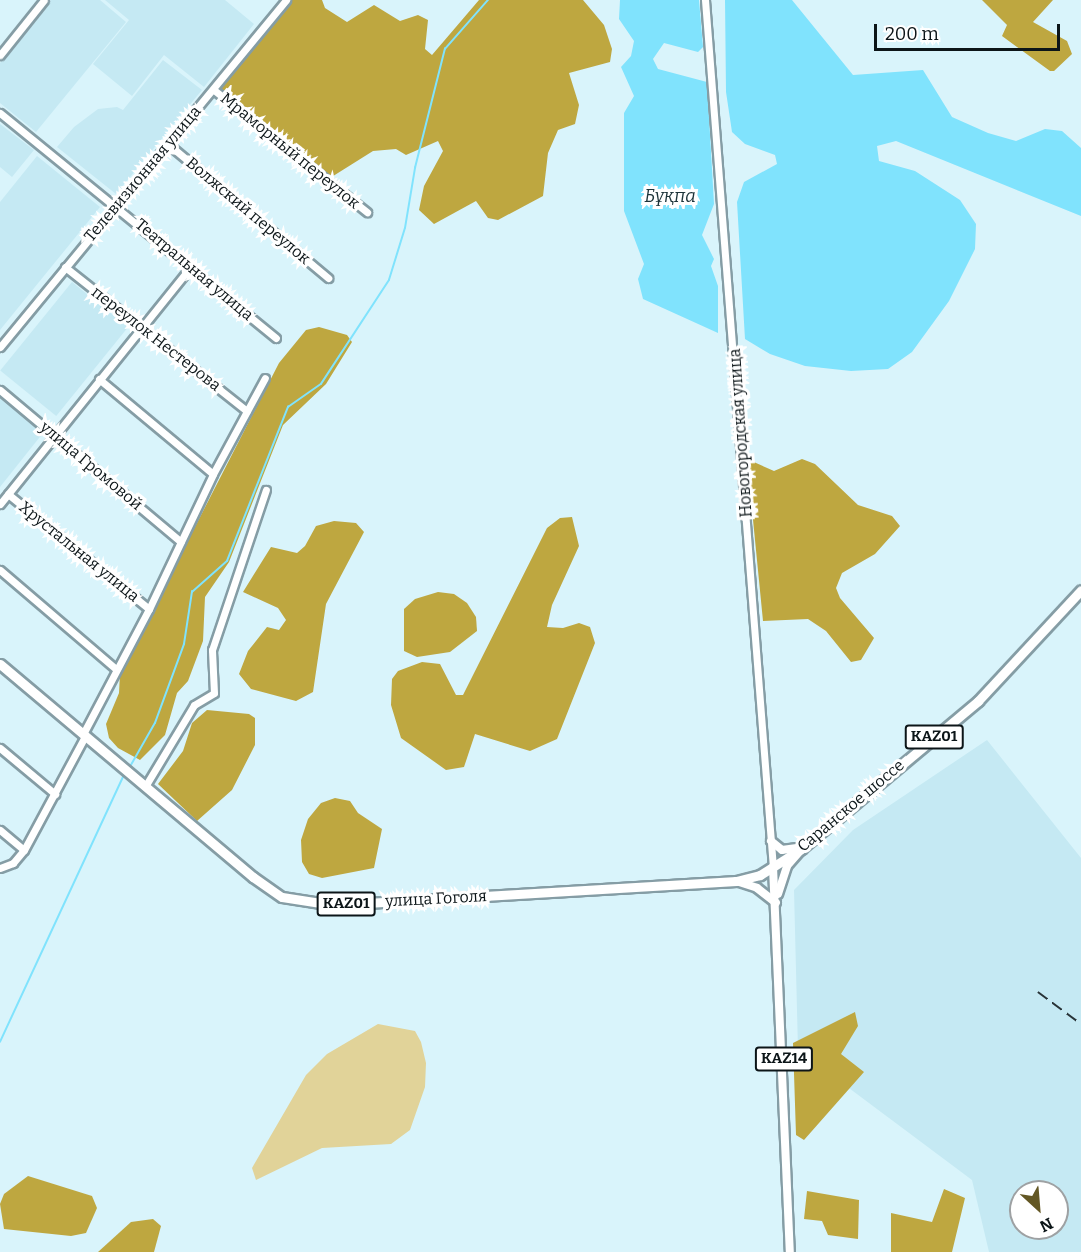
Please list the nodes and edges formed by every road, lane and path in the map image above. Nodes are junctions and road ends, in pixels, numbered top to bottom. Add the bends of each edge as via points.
1 (44, 0) edge
2 (286, 0) edge
3 (705, 0) edge
4 (0, 55) edge
5 (214, 90) junction
6 (0, 113) edge
7 (168, 144) junction
8 (117, 206) junction
9 (367, 212) dead end
10 (65, 267) junction
11 (190, 268) junction
12 (328, 278) dead end
13 (142, 327) junction
14 (276, 338) dead end
15 (0, 347) edge
16 (265, 378) dead end
17 (99, 379) junction
18 (0, 390) edge
19 (248, 411) junction
20 (55, 435) junction
21 (213, 474) junction
22 (266, 490) dead end
23 (8, 494) junction
24 (0, 504) edge
25 (181, 542) junction
26 (0, 570) edge
27 (1081, 590) edge
28 (149, 609) junction
29 (0, 664) edge
30 (116, 669) junction
31 (84, 735) junction
32 (0, 748) edge
33 (146, 786) junction
34 (55, 794) junction
35 (0, 830) edge
36 (771, 841) junction
37 (811, 841) junction
38 (801, 849) junction
39 (24, 850) junction
40 (773, 867) junction
41 (0, 868) edge
42 (736, 881) junction
43 (776, 903) junction
44 (790, 1252) edge

1 - 4 street
2 - 5 street, Телевизионная улица
3 - 36 street, Новогородская улица
5 - 7 street, Телевизионная улица
5 - 9 street, Мраморный переулок
6 - 8 street, Театральная улица
7 - 8 street, Телевизионная улица
7 - 12 street, Волжский переулок
8 - 10 street, Телевизионная улица
8 - 11 street, Театральная улица
10 - 13 street, переулок Нестерова
10 - 15 street, Телевизионная улица
11 - 13 street
11 - 14 street, Театральная улица
13 - 17 street
13 - 19 street, переулок Нестерова
16 - 19 street
17 - 20 street
17 - 21 street
18 - 20 street, улица Громовой
19 - 21 street
20 - 23 street
20 - 25 street, улица Громовой
21 - 25 street
22 - 33 street via 212,650 214,693 194,705
23 - 24 street
23 - 28 street, Хрустальная улица
25 - 28 street
26 - 30 street
27 - 37 highway, Саранское шоссе / KAZ01 via 990,691
28 - 30 street
29 - 31 highway, улица Гоголя / KАZ01
30 - 31 street
31 - 33 highway, улица Гоголя / KАZ01
31 - 34 street
32 - 34 street
33 - 42 highway, улица Гоголя / KАZ01 via 253,877 282,897 304,902 333,905
34 - 39 street
35 - 39 street
36 - 37 main road via 790,852
36 - 40 street, Новогородская улица
37 - 38 highway, Саранское шоссе / KAZ01
38 - 40 highway, Саранское шоссе / KAZ01
38 - 43 main road via 787,866
39 - 41 street via 13,863
40 - 42 highway, улица Гоголя / KАZ01
40 - 43 main road, KAZ14
42 - 43 main road via 757,888
43 - 44 main road, KAZ14

